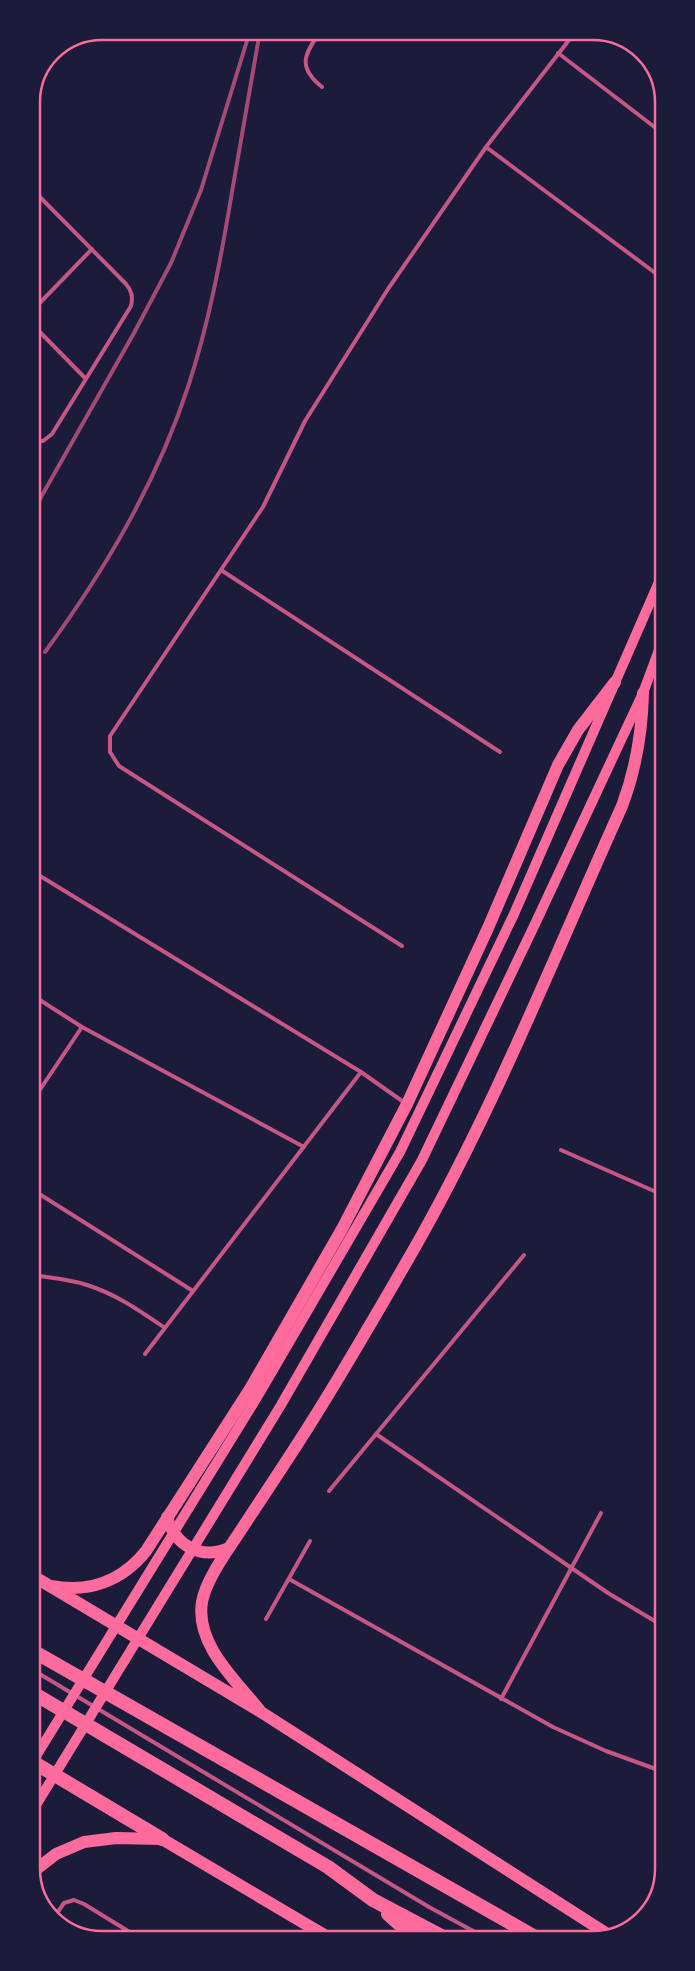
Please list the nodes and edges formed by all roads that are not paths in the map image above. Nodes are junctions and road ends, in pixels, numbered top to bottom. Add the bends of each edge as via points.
1 (315, 40) edge
2 (569, 40) edge
3 (558, 53) junction
4 (322, 87) dead end
5 (655, 127) edge
6 (486, 147) junction
7 (40, 196) edge
8 (92, 249) junction
9 (655, 273) edge
10 (40, 303) edge
11 (40, 332) edge
12 (86, 379) junction
13 (40, 441) edge
14 (221, 570) junction
15 (655, 591) edge
16 (655, 661) edge
17 (615, 682) junction
18 (643, 693) junction
19 (500, 752) dead end
20 (40, 876) edge
21 (402, 946) dead end
22 (40, 1000) edge
23 (82, 1027) junction
24 (361, 1072) junction
25 (40, 1090) edge
26 (407, 1104) junction
27 (304, 1147) junction
28 (561, 1150) dead end
29 (655, 1191) edge
30 (40, 1194) edge
31 (524, 1255) dead end
32 (40, 1277) edge
33 (193, 1291) junction
34 (165, 1328) junction
35 (146, 1354) dead end
36 (376, 1434) junction
37 (329, 1491) dead end
38 (601, 1513) dead end
39 (167, 1518) junction
40 (310, 1541) dead end
41 (229, 1548) junction
42 (572, 1568) junction
43 (289, 1579) junction
44 (40, 1580) edge
45 (52, 1586) junction
46 (266, 1619) dead end
47 (655, 1622) edge
48 (40, 1655) edge
49 (40, 1674) edge
50 (40, 1697) edge
51 (501, 1699) junction
52 (261, 1712) junction
53 (40, 1751) edge
54 (40, 1766) edge
55 (655, 1767) edge
56 (40, 1800) edge
57 (162, 1839) junction
58 (40, 1866) edge
59 (373, 1900) junction
60 (58, 1912) edge
61 (601, 1930) edge
62 (126, 1931) edge
63 (317, 1931) edge
64 (407, 1931) edge
65 (432, 1931) edge
66 (473, 1931) edge
67 (525, 1931) edge

1 - 4 lane via 308,51 306,70 310,78
2 - 3 lane
3 - 5 lane
3 - 6 lane
6 - 9 lane
6 - 14 lane via 346,354 305,421 263,507
7 - 8 lane
8 - 10 lane
8 - 12 lane via 130,288 132,300
11 - 12 lane
12 - 13 lane via 52,434
14 - 19 lane
14 - 21 lane via 114,728 109,744 113,760
15 - 17 main road
16 - 18 main road
17 - 26 highway via 582,725 558,765
17 - 53 main road via 514,914 400,1152 259,1394
18 - 41 highway via 638,752 622,806 478,1129 411,1254 313,1421
18 - 56 main road via 422,1160 281,1405
20 - 24 lane
22 - 23 lane
23 - 25 lane
23 - 27 lane
24 - 26 lane
24 - 27 lane
26 - 39 highway via 342,1229 250,1390
27 - 33 lane
28 - 29 lane
30 - 33 lane
31 - 36 lane
32 - 34 lane via 74,1281 99,1289
33 - 34 lane
34 - 35 lane
36 - 37 lane
36 - 42 lane
38 - 42 lane
39 - 41 highway via 174,1534 186,1547 203,1553
39 - 45 highway via 139,1559 114,1579 83,1588
40 - 43 lane
41 - 52 highway via 206,1587 202,1626 214,1653
42 - 47 lane via 626,1606
42 - 51 lane
43 - 46 lane
43 - 51 lane
44 - 45 highway
45 - 52 highway
48 - 67 highway
49 - 66 lane
50 - 59 highway via 328,1867
51 - 55 lane via 579,1740
52 - 61 highway
54 - 57 highway
57 - 58 highway via 116,1838 84,1842 56,1854
57 - 63 highway
59 - 64 highway
59 - 65 highway
60 - 62 lane via 64,1903 74,1900

